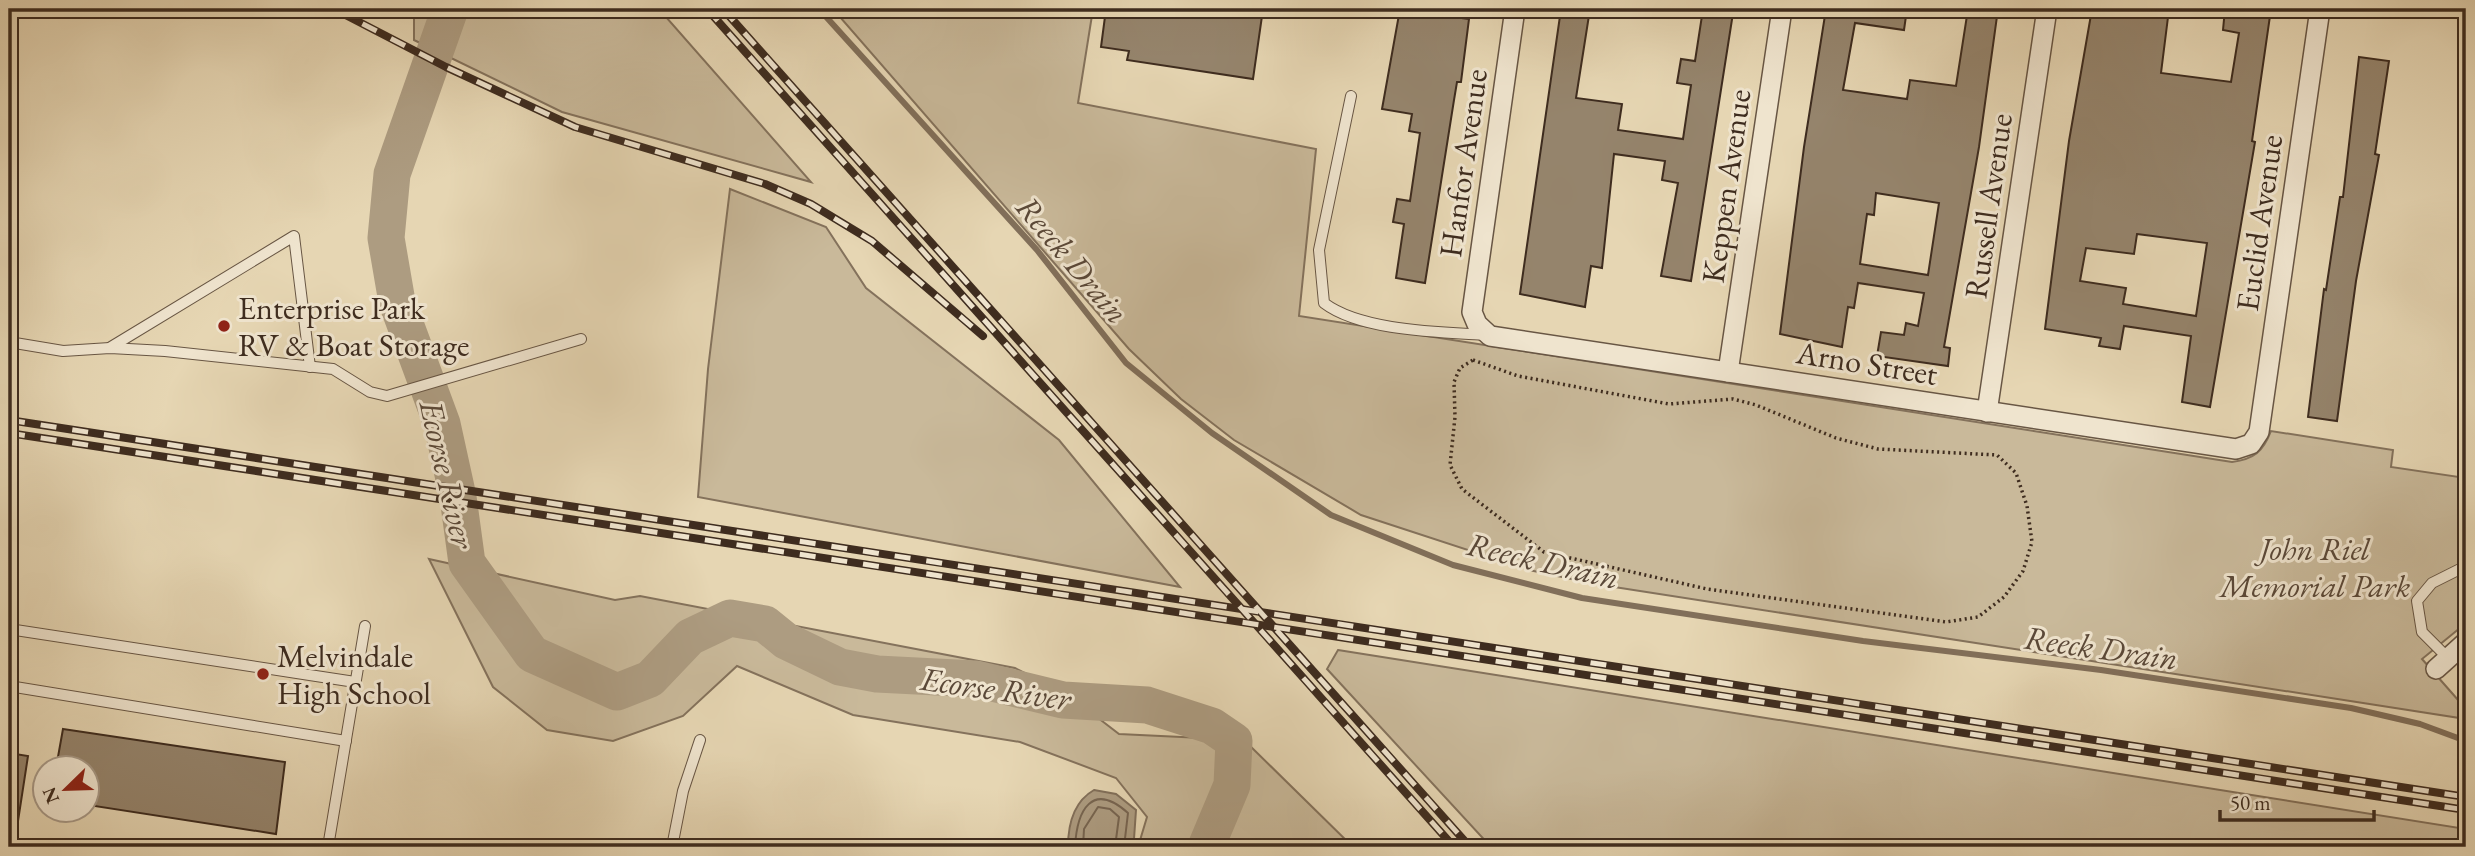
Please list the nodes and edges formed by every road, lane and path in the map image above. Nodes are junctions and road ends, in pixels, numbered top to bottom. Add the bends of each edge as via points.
1 (1515, 9) edge
2 (1782, 9) edge
3 (2047, 9) edge
4 (2320, 9) edge
5 (1351, 96) dead end
6 (1483, 330) junction
7 (581, 339) dead end
8 (9, 342) edge
9 (110, 348) junction
10 (310, 367) junction
11 (1728, 372) junction
12 (1987, 412) junction
13 (1455, 416) joint
14 (2251, 444) joint
15 (2466, 566) edge
16 (365, 626) dead end
17 (9, 629) edge
18 (2466, 642) edge
19 (2442, 663) joint
20 (355, 682) junction
21 (9, 686) edge
22 (700, 740) dead end
23 (346, 741) junction
24 (328, 847) edge
25 (672, 847) edge

1 - 6 street, Hanfor Avenue via 1472,312
2 - 11 street, Keppen Avenue
3 - 12 street, Russell Avenue
4 - 14 street, Euclid Avenue via 2259,432
5 - 6 lane via 1319,250 1324,303 1340,315 1422,330
6 - 11 street, Arno Street
7 - 10 lane via 387,396 370,392 333,369
8 - 9 lane via 63,351
9 - 10 lane
9 - 10 lane via 295,236
11 - 12 street, Arno Street
12 - 14 street, Arno Street via 2236,449
13 - 13 path via 1450,465 1462,489 1544,552 1578,562 1707,589 1946,622 1978,617 2004,597 2023,571 2032,542 2017,473 1997,455 1878,449 1733,399 1669,404 1518,376 1473,360 1460,368 1454,382
15 - 19 lane via 2432,583 2417,601 2423,632
16 - 20 lane
17 - 20 lane
18 - 19 street
20 - 23 lane
21 - 23 lane
22 - 25 lane via 683,791
23 - 24 lane

